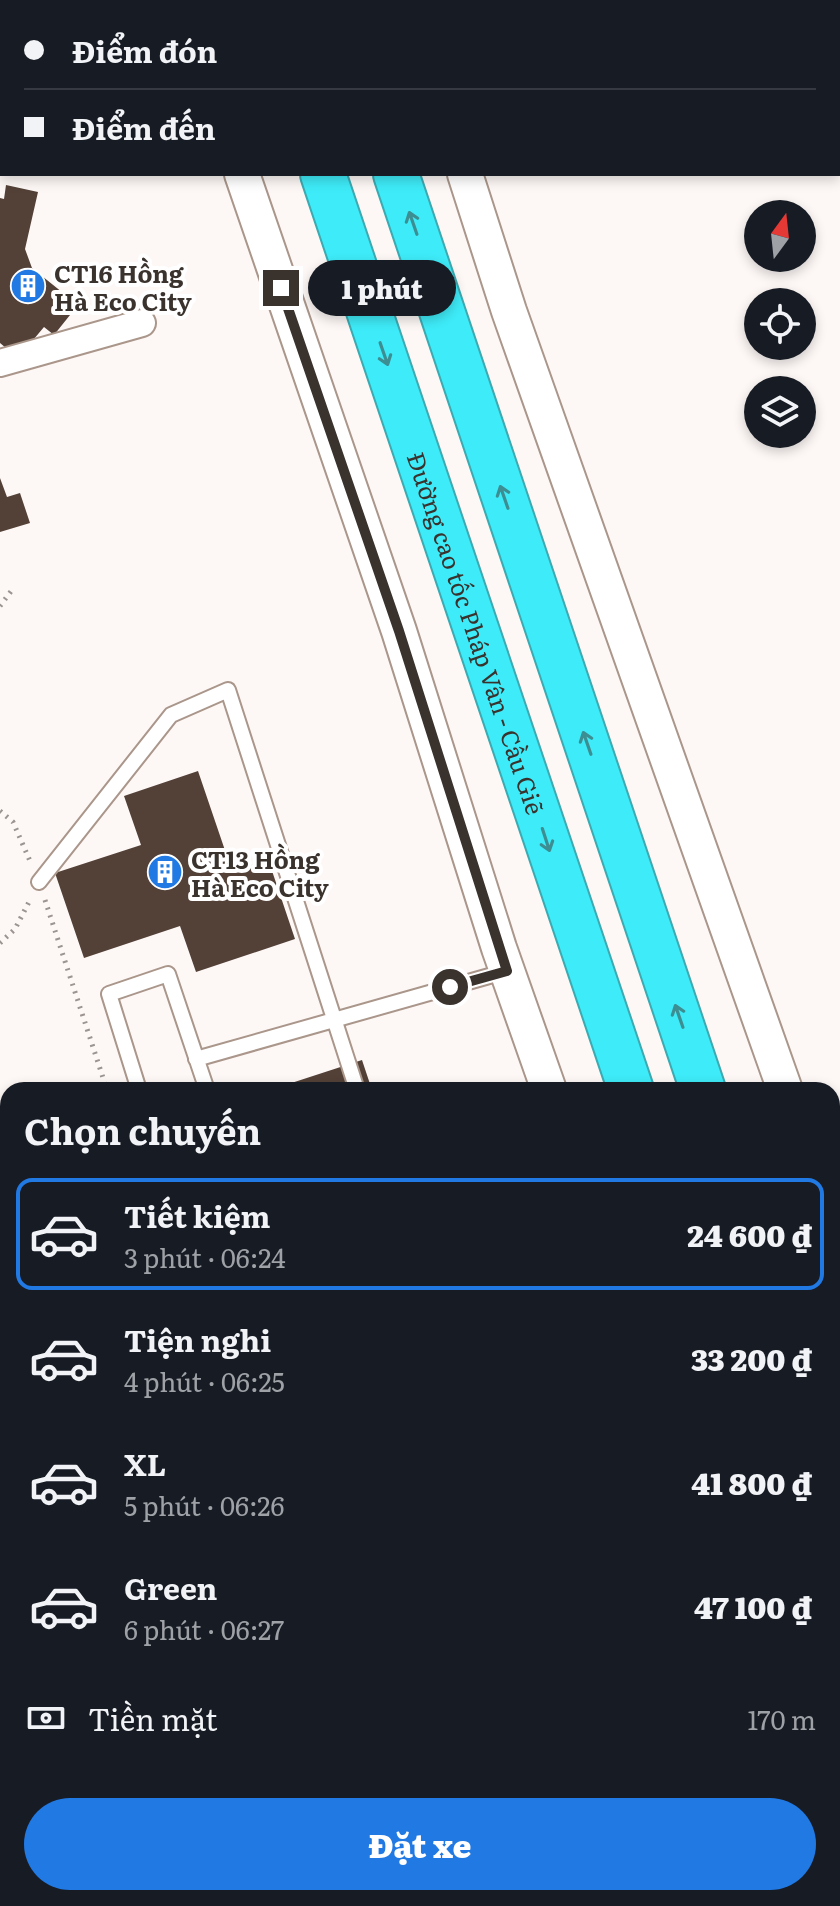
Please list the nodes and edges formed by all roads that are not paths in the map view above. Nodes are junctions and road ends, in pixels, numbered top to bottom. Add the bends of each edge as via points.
1 (243, 176) edge
2 (324, 176) edge
3 (397, 176) edge
4 (466, 176) edge
5 (142, 323) dead end
6 (0, 363) edge
7 (39, 882) road end
8 (507, 971) junction
9 (334, 1019) junction
10 (196, 1059) junction
11 (136, 1082) edge
12 (204, 1082) edge
13 (354, 1082) edge
14 (546, 1082) edge
15 (628, 1082) edge
16 (700, 1082) edge
17 (782, 1082) edge

1 - 8 street via 399,631
2 -> 15 highway, Đường cao tốc Pháp Vân - Cầu Giẽ
16 -> 3 highway
4 - 17 street
5 - 6 street
7 - 9 lane via 171,715 228,690
8 - 9 lane
8 - 14 street
9 - 10 lane
9 - 13 lane
10 - 11 lane via 168,974 109,994
10 - 12 lane

